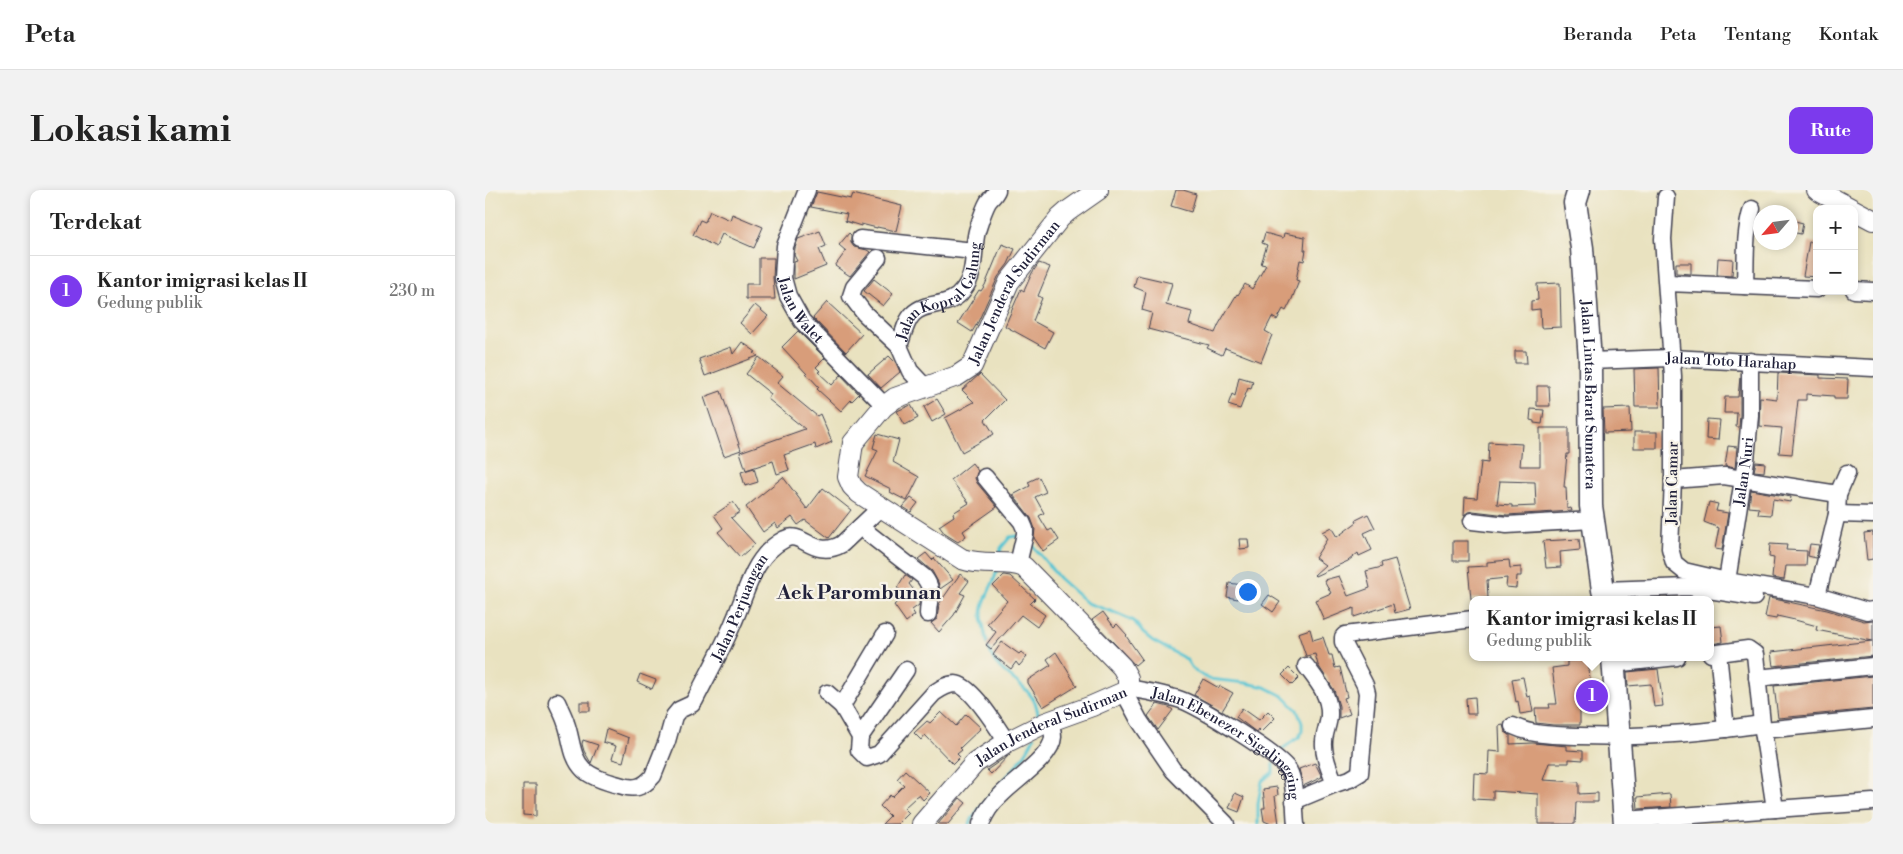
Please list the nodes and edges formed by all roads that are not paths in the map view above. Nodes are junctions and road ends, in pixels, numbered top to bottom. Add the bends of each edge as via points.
1 (807, 190) edge
2 (997, 190) edge
3 (1098, 190) edge
4 (1817, 190) edge
5 (1572, 194) edge
6 (1666, 197) dead end
7 (1845, 205) edge
8 (1752, 209) dead end
9 (1858, 212) edge
10 (1873, 220) edge
11 (860, 238) dead end
12 (974, 251) junction
13 (878, 258) dead end
14 (1667, 283) junction
15 (1745, 286) junction
16 (1813, 289) edge
17 (1858, 290) edge
18 (1873, 291) edge
19 (899, 346) junction
20 (1670, 358) junction
21 (1590, 361) junction
22 (1750, 361) junction
23 (1873, 368) edge
24 (926, 388) junction
25 (883, 407) junction
26 (1847, 473) dead end
27 (985, 477) dead end
28 (1742, 479) junction
29 (1673, 480) junction
30 (1838, 494) junction
31 (881, 507) junction
32 (1837, 514) junction
33 (1873, 514) edge
34 (1593, 520) junction
35 (1472, 521) dead end
36 (860, 527) junction
37 (1018, 552) junction
38 (1727, 581) junction
39 (1605, 595) edge
40 (1817, 596) junction
41 (1754, 597) dead end
42 (1873, 610) edge
43 (928, 614) dead end
44 (1469, 620) edge
45 (885, 634) dead end
46 (1714, 653) edge
47 (1613, 661) edge
48 (1306, 666) dead end
49 (1873, 666) edge
50 (906, 670) dead end
51 (1757, 678) junction
52 (1126, 690) junction
53 (827, 693) dead end
54 (557, 702) dead end
55 (841, 706) junction
56 (1873, 719) edge
57 (1048, 722) junction
58 (1513, 726) dead end
59 (1762, 727) junction
60 (1726, 729) junction
61 (860, 737) junction
62 (1619, 737) junction
63 (1011, 739) junction
64 (1335, 784) junction
65 (1293, 801) junction
66 (1873, 802) edge
67 (1775, 809) junction
68 (1625, 822) edge
69 (922, 824) edge
70 (981, 824) edge
71 (1226, 824) edge
72 (1296, 824) edge

1 - 25 street, Jalan Walet via 785,246 783,278 788,296 802,321
2 - 12 street, Jalan Kopral Galung via 981,218
3 - 24 main road, Jalan Jenderal Sudirman via 1060,218 1009,282 972,366 957,376
4 - 7 main road
5 - 21 highway, Jalan Lintas Barat Sumatera via 1582,248
6 - 14 street, Jalan Camar via 1663,240
8 - 15 street via 1746,242
9 - 10 main road
11 - 12 street
12 - 19 street, Jalan Kopral Galung via 970,280 963,292 953,300 922,308 913,314
13 - 19 street via 851,296
14 - 15 street
14 - 20 street, Jalan Camar
15 - 16 street
17 - 18 street
19 - 24 street, Jalan Kopral Galung via 910,371
20 - 21 street, Jalan Toto Harahap
20 - 22 street, Jalan Toto Harahap
20 - 29 street, Jalan Camar via 1673,376
21 - 34 highway, Jalan Lintas Barat Sumatera
22 - 23 street, Jalan Toto Harahap
22 - 28 street, Jalan Nuri via 1750,415
24 - 25 main road, Jalan Jenderal Sudirman via 895,398
25 - 31 main road, Jalan Jenderal Sudirman via 853,443 848,477 859,493
26 - 30 street
27 - 37 street via 1022,522 1025,529
28 - 29 street via 1724,476
28 - 30 street
28 - 38 street, Jalan Nuri
29 - 38 street, Jalan Camar via 1670,548 1674,564 1684,571
30 - 32 street
31 - 36 street, Jalan Perjuangan
31 - 37 main road, Jalan Jenderal Sudirman via 962,559 989,564
32 - 33 street
32 - 40 street
34 - 35 street via 1507,525
34 - 39 highway, Jalan Lintas Barat Sumatera
36 - 43 street via 924,577 931,586
36 - 54 street, Jalan Perjuangan via 835,548 821,549 789,537 765,556 747,583 735,621 695,700 674,716 653,776 639,787 627,788 601,780 584,770 574,754 567,724
37 - 52 main road, Jalan Jenderal Sudirman via 1030,572 1122,668 1128,678
38 - 40 street, Jalan Camar
39 - 41 street via 1689,587
40 - 42 street, Jalan Camar
44 - 64 street via 1345,635 1343,642 1367,693 1359,773 1350,780
45 - 55 street
46 - 51 street via 1751,650 1755,654
46 - 60 street
47 - 62 highway
48 - 64 street via 1325,692 1328,704 1323,744
49 - 51 street
50 - 61 street
51 - 59 street
52 - 57 main road, Jalan Jenderal Sudirman
52 - 65 street, Jalan Ebenezer Sigalingging via 1186,702 1275,756 1290,772
52 - 71 street via 1139,720 1173,770
53 - 55 street
55 - 61 street
56 - 59 street
57 - 63 main road, Jalan Jenderal Sudirman
57 - 70 street via 1053,737 1049,748 997,799 984,814
58 - 62 street via 1533,734
59 - 60 street
59 - 67 street
60 - 62 street
61 - 63 street via 859,750 867,758 879,754 934,693 955,684 965,687
62 - 68 highway
63 - 69 main road, Jalan Jenderal Sudirman via 975,763
64 - 65 street
65 - 72 street, Jalan Ebenezer Sigalingging
66 - 67 street
67 - 68 street

